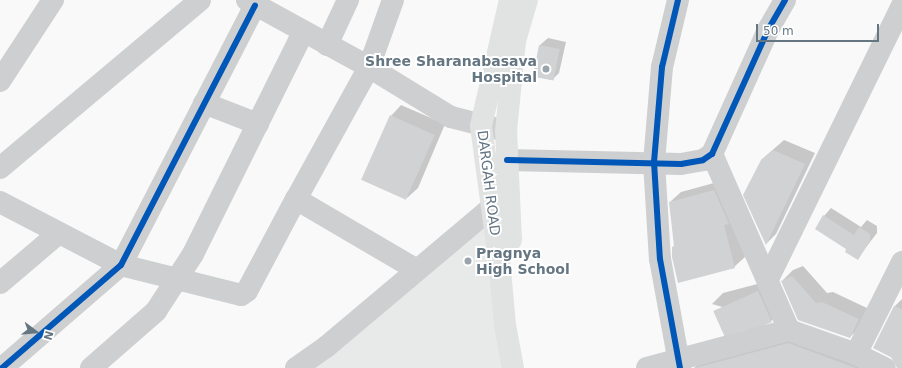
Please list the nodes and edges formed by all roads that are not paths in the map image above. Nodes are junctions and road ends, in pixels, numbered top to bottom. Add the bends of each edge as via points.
1 (53, 0) edge
2 (200, 0) edge
3 (348, 0) edge
4 (393, 0) edge
5 (510, 0) edge
6 (527, 0) edge
7 (678, 0) edge
8 (785, 0) edge
9 (896, 0) edge
10 (251, 3) edge
11 (902, 4) edge
12 (303, 32) junction
13 (327, 45) junction
14 (369, 67) junction
15 (0, 81) edge
16 (204, 103) junction
17 (258, 124) junction
18 (481, 126) junction
19 (506, 131) junction
20 (712, 154) junction
21 (507, 160) junction
22 (654, 162) junction
23 (0, 168) edge
24 (296, 199) junction
25 (0, 202) edge
26 (492, 207) junction
27 (59, 233) junction
28 (902, 262) edge
29 (121, 265) junction
30 (417, 270) junction
31 (177, 278) junction
32 (768, 280) junction
33 (0, 283) edge
34 (789, 330) junction
35 (856, 354) junction
36 (679, 364) edge
37 (2, 368) edge
38 (91, 368) edge
39 (296, 368) edge
40 (513, 368) edge
41 (528, 368) edge
42 (647, 368) edge
43 (885, 368) edge

1 - 15 street
2 - 23 street
3 - 13 street
4 - 14 street
5 - 18 main road, DARGAH ROAD
6 - 19 main road, DARGAH ROAD via 514,41
7 - 22 street via 662,67
8 - 20 street via 769,28
9 - 11 street
10 - 12 street
10 - 16 street
11 - 32 street
12 - 13 street
12 - 17 street
13 - 14 street
14 - 18 street via 451,117
14 - 24 street
16 - 17 street
16 - 29 street
17 - 31 street via 193,254
18 - 19 street
18 - 26 main road, DARGAH ROAD
19 - 21 main road, DARGAH ROAD
20 - 22 street via 703,160 681,164
20 - 32 street
21 - 22 street
21 - 41 main road, DARGAH ROAD via 508,207 518,318
22 - 36 street via 660,259
24 - 30 street
24 - 31 street via 246,293 241,294
25 - 27 street
26 - 30 street
26 - 40 main road, DARGAH ROAD via 505,325
27 - 29 street
27 - 33 street
28 - 35 street
29 - 31 street
29 - 37 street
30 - 39 street via 326,347
31 - 38 street via 156,311
32 - 34 street
34 - 35 street
34 - 36 street
35 - 43 street
36 - 42 street

